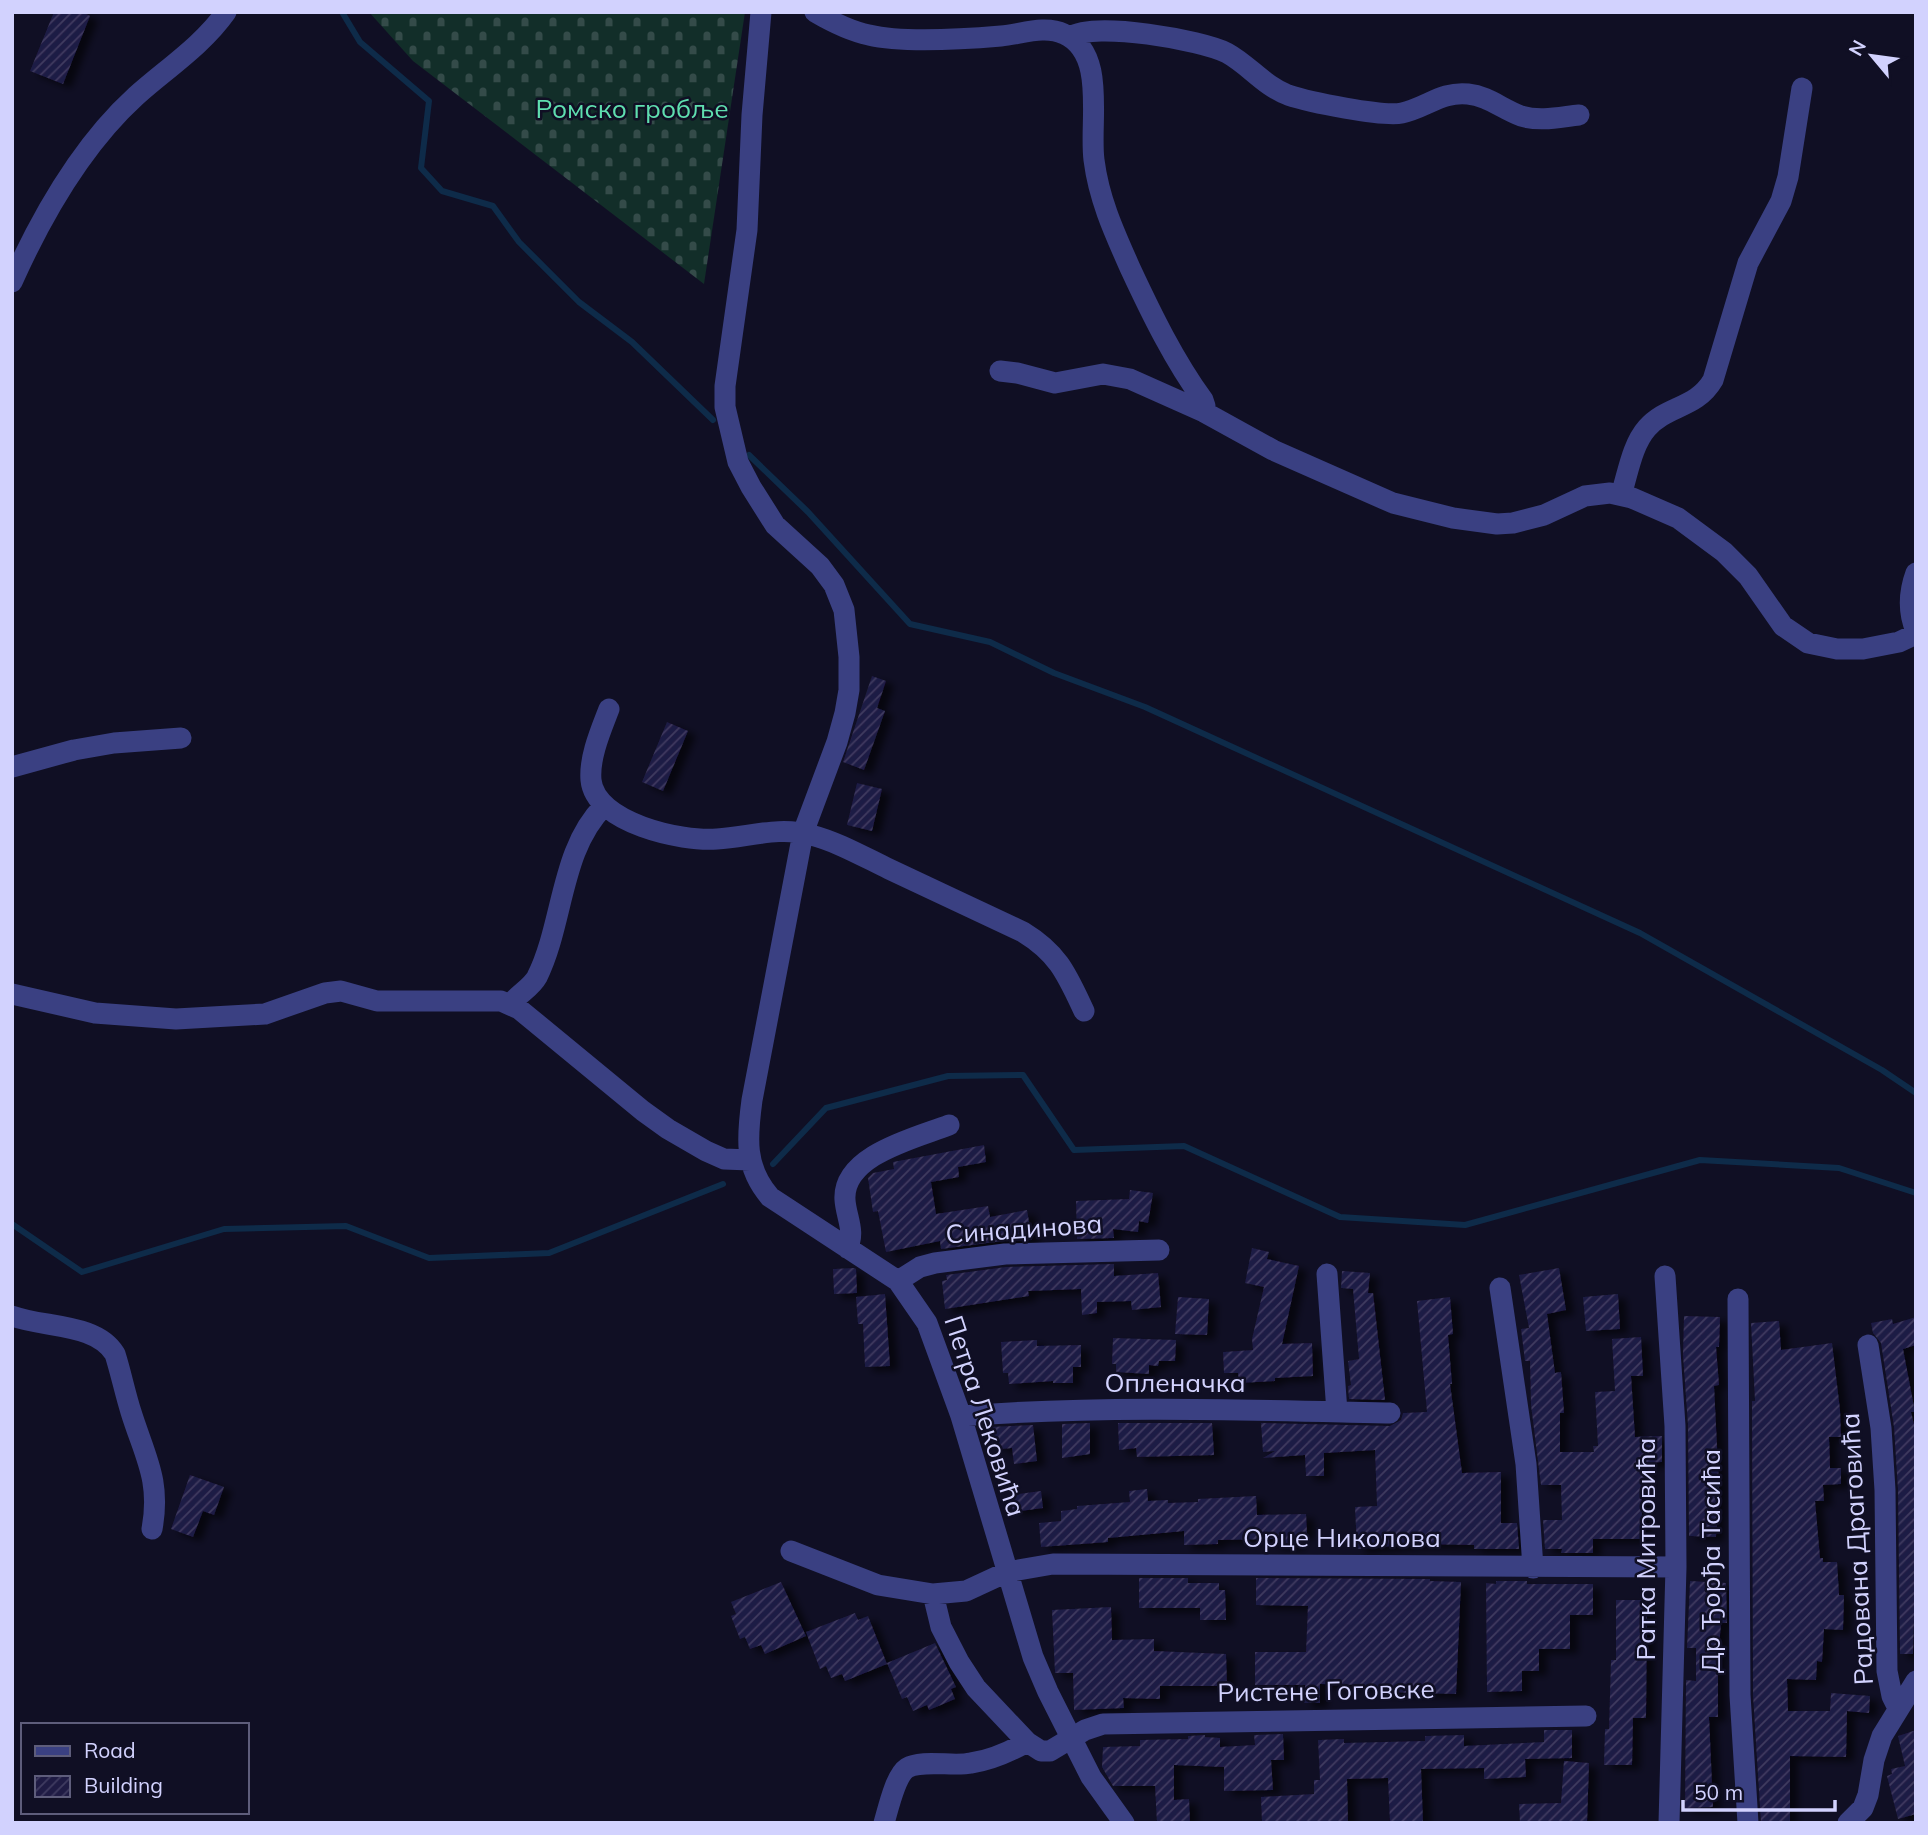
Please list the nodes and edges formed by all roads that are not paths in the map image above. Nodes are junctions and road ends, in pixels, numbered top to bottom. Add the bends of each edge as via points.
1 (226, 12) edge
2 (761, 12) edge
3 (816, 12) edge
4 (1071, 37) junction
5 (1801, 88) dead end
6 (1579, 115) dead end
7 (12, 282) edge
8 (1000, 371) dead end
9 (1204, 412) junction
10 (1621, 495) junction
11 (1916, 573) edge
12 (1916, 633) edge
13 (610, 709) dead end
14 (181, 738) dead end
15 (12, 767) edge
16 (604, 806) junction
17 (803, 833) junction
18 (12, 994) edge
19 (511, 1004) junction
20 (1084, 1011) dead end
21 (949, 1125) dead end
22 (750, 1160) junction
23 (847, 1248) junction
24 (1159, 1250) dead end
25 (1327, 1274) dead end
26 (1665, 1276) dead end
27 (898, 1281) junction
28 (1500, 1289) dead end
29 (1738, 1299) dead end
30 (12, 1317) edge
31 (1868, 1345) dead end
32 (1337, 1412) junction
33 (1390, 1413) dead end
34 (961, 1416) junction
35 (152, 1529) dead end
36 (791, 1551) dead end
37 (1676, 1567) junction
38 (1533, 1568) junction
39 (1007, 1572) junction
40 (933, 1594) junction
41 (1916, 1681) edge
42 (1898, 1708) junction
43 (1586, 1716) dead end
44 (1070, 1738) junction
45 (1027, 1742) junction
46 (1868, 1815) edge
47 (884, 1823) edge
48 (1124, 1823) edge
49 (1670, 1823) edge
50 (1748, 1823) edge
51 (1848, 1823) edge

1 - 7 street via 135,97 93,144 34,233
2 - 17 street, Петра Лековића via 747,230 725,407 731,440 751,488 775,525 820,566 844,610 849,657 845,713
3 - 4 street via 873,36 967,38 1051,30
4 - 6 street via 1082,32 1143,34 1209,45 1287,94 1375,113 1400,114 1457,94 1489,99 1531,118
4 - 9 street via 1086,52 1092,72 1094,157 1103,205 1157,324 1203,400
5 - 10 street via 1781,201 1748,263 1713,380 1701,396 1647,427
8 - 9 street via 1055,383 1116,375
9 - 10 street via 1273,450 1393,503 1454,518 1513,523 1544,515 1584,496
10 - 12 street via 1656,506 1711,541 1748,576 1783,625 1808,643 1863,649 1899,642
11 - 12 street via 1910,606
13 - 16 street via 592,765 591,782
14 - 15 street via 88,747
16 - 17 street via 652,830 693,839 768,831
16 - 19 street via 576,851 536,979
17 - 20 street via 836,844 1042,944 1066,974
17 - 22 street, Петра Лековића via 752,1100 747,1137
18 - 19 street via 95,1013 176,1019 265,1014 341,992 377,1001 490,1000
19 - 22 street via 668,1129 724,1159
21 - 23 street via 876,1153 856,1170 845,1196 852,1232
22 - 23 street, Петра Лековића via 770,1197
23 - 27 street, Петра Лековића
24 - 27 street, Синадинова via 1005,1254 935,1263
25 - 32 street
26 - 37 street, Ратка Митровића via 1675,1426
27 - 34 street, Петра Лековића via 927,1323
28 - 38 street via 1526,1464
29 - 50 street, Др Ђорђа Тасића via 1740,1695
30 - 35 street via 91,1333 111,1347 153,1474
31 - 42 street, Радована Драговића via 1884,1477 1887,1671
32 - 33 street, Опленачка
32 - 34 street, Опленачка via 1143,1410
34 - 39 street, Петра Лековића
36 - 40 street, Орце Николова via 878,1585
37 - 38 street, Орце Николова
37 - 49 street, Ратка Митровића
38 - 39 street, Орце Николова via 1053,1564
39 - 40 street, Орце Николова via 966,1591
39 - 44 street, Петра Лековића via 1033,1657
40 - 45 street via 941,1627 959,1662 976,1688
41 - 42 street
42 - 46 street via 1882,1736
43 - 44 street, Ристене Гоговске via 1103,1724
44 - 45 street, Ристене Гоговске via 1050,1751
44 - 48 street, Петра Лековића
45 - 47 street via 1003,1755 969,1764 906,1769
46 - 51 street

